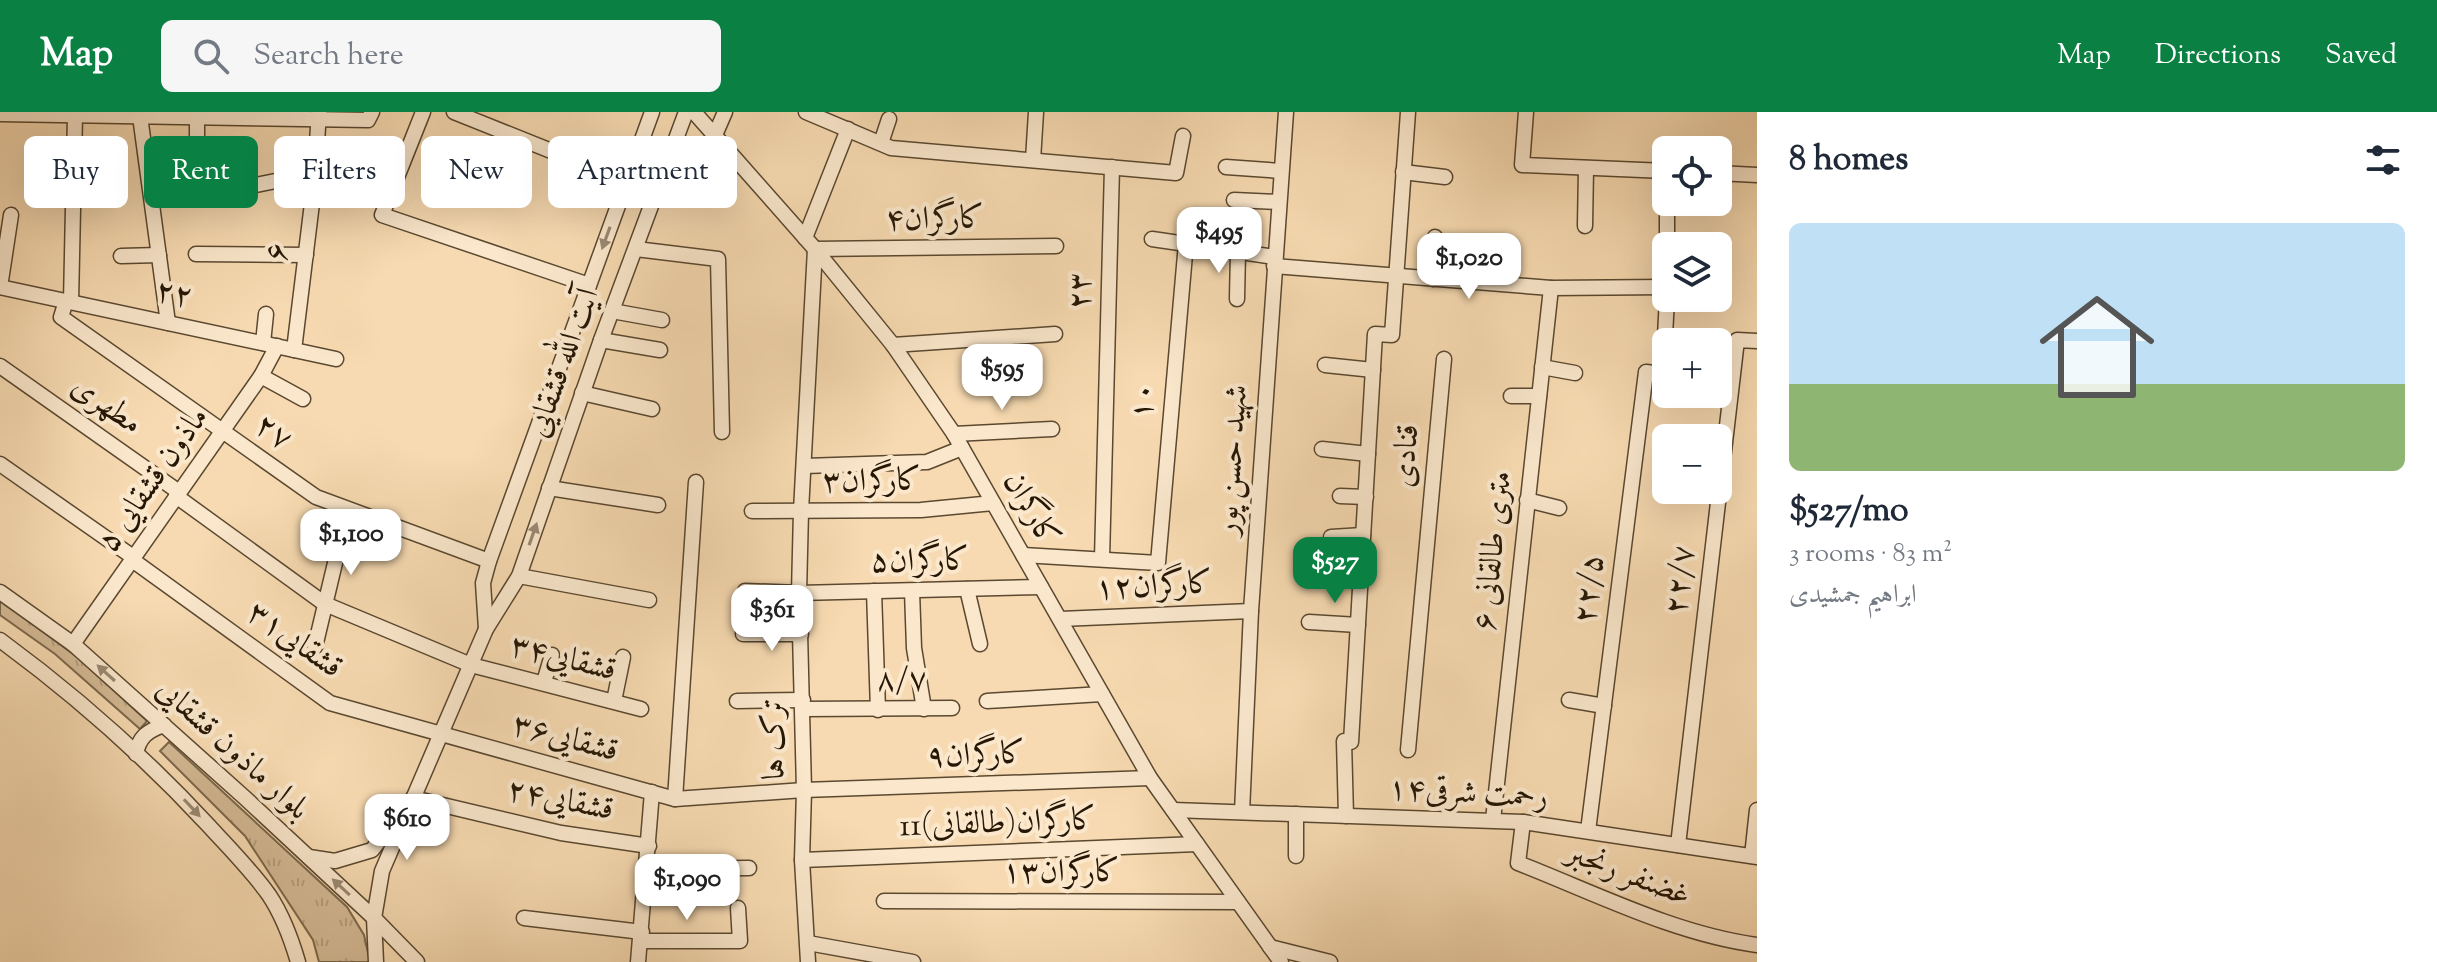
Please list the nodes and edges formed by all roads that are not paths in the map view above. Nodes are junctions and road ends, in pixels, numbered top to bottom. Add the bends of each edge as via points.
1 (372, 112) edge
2 (423, 112) edge
3 (454, 112) edge
4 (652, 112) edge
5 (686, 112) edge
6 (694, 112) edge
7 (725, 112) edge
8 (806, 112) edge
9 (1036, 112) edge
10 (1286, 112) edge
11 (1408, 112) edge
12 (1526, 112) edge
13 (43, 113) edge
14 (0, 114) edge
15 (178, 114) edge
16 (75, 115) junction
17 (258, 115) edge
18 (318, 115) edge
19 (140, 116) junction
20 (197, 117) junction
21 (889, 119) dead end
22 (846, 122) edge
23 (715, 135) junction
24 (75, 136) edge
25 (197, 136) edge
26 (317, 136) edge
27 (643, 136) edge
28 (1183, 136) dead end
29 (881, 143) junction
30 (548, 150) edge
31 (1033, 160) junction
32 (1112, 167) junction
33 (1226, 167) dead end
34 (1586, 168) junction
35 (1652, 170) edge
36 (1281, 171) junction
37 (1403, 172) junction
38 (1732, 174) edge
39 (1757, 175) edge
40 (1445, 177) dead end
41 (1234, 200) dead end
42 (1279, 202) junction
43 (72, 208) edge
44 (311, 208) edge
45 (616, 208) edge
46 (11, 215) dead end
47 (1585, 226) dead end
48 (1435, 237) dead end
49 (1152, 239) dead end
50 (1186, 243) junction
51 (810, 244) junction
52 (1056, 246) dead end
53 (636, 249) junction
54 (1238, 251) junction
55 (196, 254) dead end
56 (159, 255) junction
57 (306, 255) junction
58 (121, 256) dead end
59 (1275, 261) junction
60 (1396, 276) junction
61 (1433, 279) junction
62 (589, 285) junction
63 (0, 287) edge
64 (1652, 287) edge
65 (1551, 288) junction
66 (1237, 299) dead end
67 (68, 302) junction
68 (612, 311) junction
69 (1666, 312) edge
70 (266, 314) dead end
71 (662, 320) dead end
72 (168, 323) junction
73 (1055, 334) dead end
74 (601, 340) junction
75 (1757, 341) edge
76 (270, 345) junction
77 (893, 345) junction
78 (294, 350) junction
79 (660, 350) dead end
80 (336, 359) dead end
81 (1444, 359) dead end
82 (1325, 365) dead end
83 (0, 366) edge
84 (1542, 367) junction
85 (1373, 370) junction
86 (1575, 373) dead end
87 (261, 376) junction
88 (582, 393) junction
89 (1511, 396) dead end
90 (1539, 396) junction
91 (303, 399) dead end
92 (652, 409) dead end
93 (1052, 429) dead end
94 (222, 431) junction
95 (722, 432) dead end
96 (954, 434) junction
97 (962, 448) junction
98 (1322, 449) dead end
99 (1368, 454) junction
100 (0, 464) edge
101 (804, 466) junction
102 (696, 482) dead end
103 (549, 488) junction
104 (178, 494) junction
105 (1340, 496) dead end
106 (1366, 497) junction
107 (1527, 500) junction
108 (993, 503) junction
109 (658, 505) dead end
110 (1559, 508) dead end
111 (752, 511) dead end
112 (801, 511) junction
113 (1363, 535) junction
114 (1331, 537) dead end
115 (340, 542) dead end
116 (1023, 555) junction
117 (132, 558) junction
118 (1102, 559) junction
119 (489, 561) junction
120 (519, 576) junction
121 (1041, 587) junction
122 (967, 589) junction
123 (745, 591) dead end
124 (874, 591) junction
125 (912, 591) junction
126 (0, 592) edge
127 (799, 593) junction
128 (649, 600) dead end
129 (325, 604) junction
130 (1251, 611) junction
131 (1060, 619) junction
132 (1309, 622) dead end
133 (1358, 625) junction
134 (486, 629) junction
135 (743, 634) dead end
136 (801, 634) junction
137 (0, 640) edge
138 (73, 644) junction
139 (980, 644) dead end
140 (315, 647) dead end
141 (552, 655) dead end
142 (623, 657) dead end
143 (471, 665) junction
144 (544, 682) junction
145 (1102, 694) junction
146 (1569, 700) dead end
147 (614, 701) junction
148 (737, 701) dead end
149 (987, 701) dead end
150 (804, 705) junction
151 (1604, 706) junction
152 (952, 708) dead end
153 (641, 709) dead end
154 (924, 709) junction
155 (878, 710) junction
156 (164, 725) junction
157 (441, 734) junction
158 (1408, 750) dead end
159 (136, 754) junction
160 (1150, 778) junction
161 (804, 790) junction
162 (652, 792) junction
163 (413, 798) junction
164 (675, 799) junction
165 (1173, 810) junction
166 (1757, 810) edge
167 (1242, 812) junction
168 (1296, 814) junction
169 (1346, 816) junction
170 (1493, 820) junction
171 (1523, 822) junction
172 (1588, 831) junction
173 (1197, 844) junction
174 (1678, 845) junction
175 (649, 846) junction
176 (307, 856) junction
177 (1296, 856) dead end
178 (1755, 856) edge
179 (802, 860) junction
180 (749, 868) dead end
181 (647, 869) junction
182 (884, 901) dead end
183 (1238, 902) junction
184 (738, 908) dead end
185 (374, 918) junction
186 (524, 918) dead end
187 (642, 937) junction
188 (808, 943) junction
189 (1757, 945) edge
190 (1270, 947) junction
191 (298, 962) edge
192 (376, 962) edge
193 (417, 962) edge
194 (638, 962) edge
195 (808, 962) edge
196 (913, 962) edge
197 (1281, 962) edge
198 (1330, 962) edge

1 - 18 street via 368,120
2 - 62 street via 382,215
3 - 30 street
4 - 27 street, آیت الله قشقایی
5 - 53 street, آیت الله قشقایی
6 - 23 street, کارگران
7 - 23 street
8 - 22 street
9 - 31 street
10 - 36 street, شهید حسن پور
11 - 37 street
12 - 34 street via 1522,165
13 - 14 street
13 - 16 street
15 - 19 street
15 - 20 street
16 - 19 street
16 - 24 street
17 - 18 street
17 - 20 street
18 - 26 street, ۶
19 - 56 street
20 - 25 street
21 - 29 street
22 - 29 street
22 - 51 street, ترک ها
23 - 51 street, کارگران
28 - 32 street via 1176,173
29 - 31 street
31 - 32 street
32 - 118 street, ۲۳
33 - 36 street
34 - 35 street
34 - 47 street
36 - 42 street, شهید حسن پور
37 - 40 street
37 - 60 street
38 - 39 street
41 - 42 street
42 - 59 street, شهید حسن پور
43 - 67 street
44 - 57 street, ۶
45 -> 62 street, آیت الله قشقایی
46 - 63 street
48 - 61 street
49 - 50 street
50 - 54 street
50 - 118 street, ۱۰ via 1158,563
51 - 52 street, کارگران۴
51 - 77 street, کارگران
51 - 101 street, ترک ها
53 - 68 street, آیت الله قشقایی
53 - 95 street via 718,259
54 - 59 street
54 - 66 street
55 - 57 street
56 - 58 street
56 - 72 street
57 - 78 street, ۶
59 - 60 street
59 - 130 street, شهید حسن پور
60 - 61 street
60 - 85 street via 1392,335 1375,334
61 - 65 street
62 - 119 street, آیت الله قشقایی
63 - 67 street, ۲۲
64 - 65 street
65 - 84 street, ۶ متری طالقانی
67 - 72 street, ۲۲
67 - 94 street, ۲۷ via 61,317
68 - 71 street
68 - 74 street, آیت الله قشقایی
69 - 151 street, ۲۲/۵ via 1663,374 1646,372
70 - 76 street
72 - 76 street, ۲۲
73 - 77 street
74 - 79 street
74 - 88 street, آیت الله قشقایی
75 - 174 street, ۲۲/۷ via 1737,340
76 - 78 street, ۲۲
76 - 87 street, ماذون قشقایی ۵
77 - 96 street, کارگران
78 - 80 street, ۲۲
81 - 158 street, قنادی
82 - 85 street
83 - 104 street, مطهری
84 - 86 street
84 - 90 street, ۶ متری طالقانی
85 - 99 street
87 - 91 street
87 - 94 street, ماذون قشقایی ۵
88 - 92 street
88 - 103 street, آیت الله قشقایی
89 - 90 street
90 - 107 street, ۶ متری طالقانی
93 - 96 street
94 - 104 street, ماذون قشقایی ۵
94 - 119 street, ۲۷ via 316,497
96 - 97 street, کارگران
97 - 101 street via 927,462
97 - 108 street, کارگران
98 - 99 street
99 - 106 street
100 - 117 street, ۳۱قشقایی
101 - 112 street, ترک ها
102 - 164 street
103 - 109 street
120 -> 103 street, آیت الله قشقایی
104 - 117 street, ماذون قشقایی ۵
104 - 129 street, مطهری
105 - 106 street
106 - 113 street
107 - 110 street
107 - 170 street, ۶ متری طالقانی
108 - 112 street, کارگران۳
108 - 116 street, کارگران
111 - 112 street, کارگران۳
112 - 127 street, ترک ها
113 - 114 street
113 - 133 street
115 - 129 street
116 - 118 street
116 - 121 street, کارگران
117 - 138 street, ماذون قشقایی ۵
117 - 157 street, ۳۱قشقایی via 330,703
119 - 134 street, آیت الله قشقایی via 483,583
120 - 128 street
120 - 134 street, آیت الله قشقایی
121 - 122 street, کارگران۵
121 - 131 street, کارگران
122 - 125 street, کارگران۵
122 - 139 street
123 - 127 street, کارگران۵
124 - 125 street, کارگران۵
124 - 127 street, کارگران۵
124 - 155 street
125 - 154 street
126 - 138 street, بلوار ماذون قشقایی
127 - 136 street, ترک ها
129 - 140 street
129 - 143 street, قشقایی۳۴
130 - 131 street, ۱۲کارگران
130 - 167 street, شهید حسن پور
131 - 145 street, کارگران
132 - 133 street
133 - 169 street
134 - 143 street, آیت الله قشقایی
135 - 136 street
136 - 150 street, ترک ها
137 - 159 street via 51,677
156 -> 138 street, بلوار ماذون قشقایی
141 - 144 street
142 - 147 street
143 - 144 street, قشقایی۳۴
143 - 157 street, آیت الله قشقایی
144 - 147 street, قشقایی۳۴
145 - 149 street
145 - 160 street, کارگران
146 - 151 street
147 - 153 street, قشقایی۳۴
148 - 150 street, ۸/۷
150 - 155 street, ۸/۷
150 - 161 street, ترک ها
151 - 172 street, ۲۲/۵
152 - 154 street, ۸/۷
154 - 155 street, ۸/۷
156 - 159 street via 144,734
156 - 176 street, بلوار ماذون قشقایی
157 - 162 street, قشقایی۳۶
157 - 163 street, آیت الله قشقایی
159 -> 191 street via 268,895 288,929
160 - 161 street, کارگران۹
160 - 165 street, کارگران
161 - 164 street, کارگران۹
161 - 179 street, ترک ها
162 - 164 street, قشقایی۳۶
162 - 175 street
163 - 175 street, قشقایی۲۴ via 561,833
163 - 176 street via 372,850 335,861
163 - 185 street via 382,871
165 - 167 street, ۱۴رحمت شرقی
165 - 173 street, کارگران
166 - 178 street
167 - 168 street, ۱۴رحمت شرقی
168 - 169 street, ۱۴رحمت شرقی
168 - 177 street
169 - 170 street, ۱۴رحمت شرقی
170 - 171 street, ۱۴رحمت شرقی
171 - 172 street, ۱۴رحمت شرقی
171 - 189 street, غضنفر رنجبر via 1518,863 1649,915
172 - 174 street, ۱۴رحمت شرقی
173 - 179 street, 11کارگران(طالقانی)
173 - 183 street, کارگران
174 - 178 street, ۱۴رحمت شرقی
175 - 181 street
185 -> 176 street, بلوار ماذون قشقایی
179 - 188 street, ترک ها
180 - 181 street
181 - 187 street
182 - 183 street, کارگران۱۳
183 - 190 street, کارگران
184 - 187 street via 740,941
185 - 192 street
185 - 193 street, بلوار ماذون قشقایی
186 - 187 street
187 - 194 street
188 - 195 street, ترک ها
188 - 196 street
190 - 197 street, کارگران
190 - 198 street

